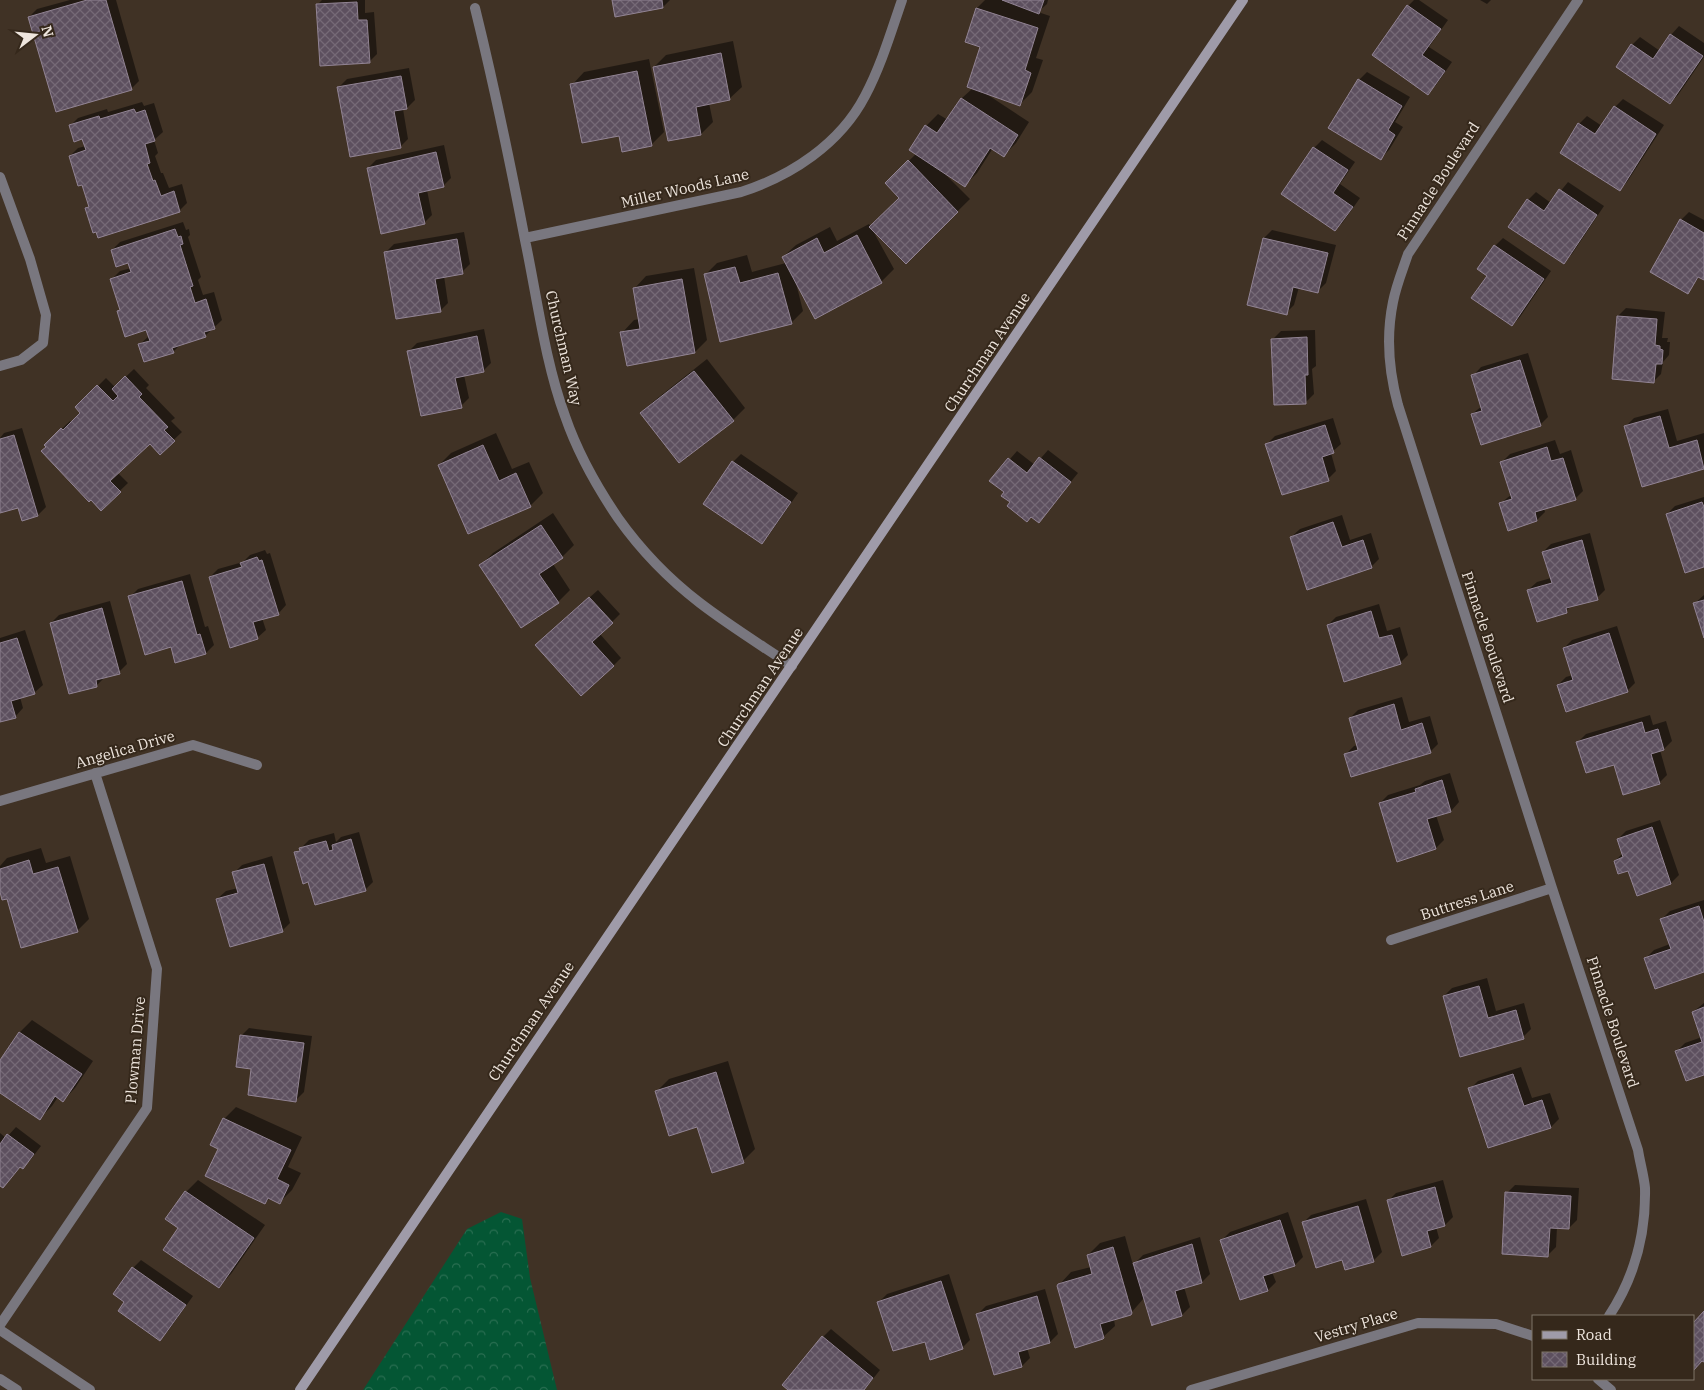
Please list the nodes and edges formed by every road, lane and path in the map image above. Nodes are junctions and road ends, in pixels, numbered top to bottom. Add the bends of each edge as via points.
1 (902, 0) edge
2 (1243, 0) edge
3 (1578, 0) edge
4 (475, 8) dead end
5 (0, 177) edge
6 (525, 238) junction
7 (0, 366) edge
8 (792, 666) junction
9 (257, 765) dead end
10 (95, 773) junction
11 (0, 801) edge
12 (1552, 888) junction
13 (1391, 940) dead end
14 (1610, 1315) edge
15 (0, 1324) edge
16 (0, 1330) edge
17 (1532, 1336) edge
18 (0, 1379) edge
19 (1599, 1380) edge
20 (17, 1390) edge
21 (90, 1390) edge
22 (300, 1390) edge
23 (1191, 1390) edge
24 (1610, 1390) edge

1 - 6 street, Miller Woods Lane via 882,59 864,98 838,133 793,170 734,194
2 - 8 street, Churchman Avenue
3 - 12 street, Pinnacle Boulevard via 1408,254 1393,302 1389,356 1391,381 1398,405
4 - 6 street, Churchman Way
5 - 7 street via 30,259 46,316 44,343 22,360
6 - 8 street, Churchman Way via 564,416 603,494 637,541 677,583 699,602
8 - 22 street, Churchman Avenue
9 - 10 street, Angelica Drive via 193,744
10 - 11 street, Angelica Drive
10 - 15 street, Plowman Drive via 157,970 147,1108
12 - 13 street, Buttress Lane
12 - 14 street, Pinnacle Boulevard via 1635,1136 1645,1189 1643,1227 1635,1265
16 - 21 street
17 - 23 street, Vestry Place via 1496,1324 1418,1323
18 - 20 street
19 - 24 street

